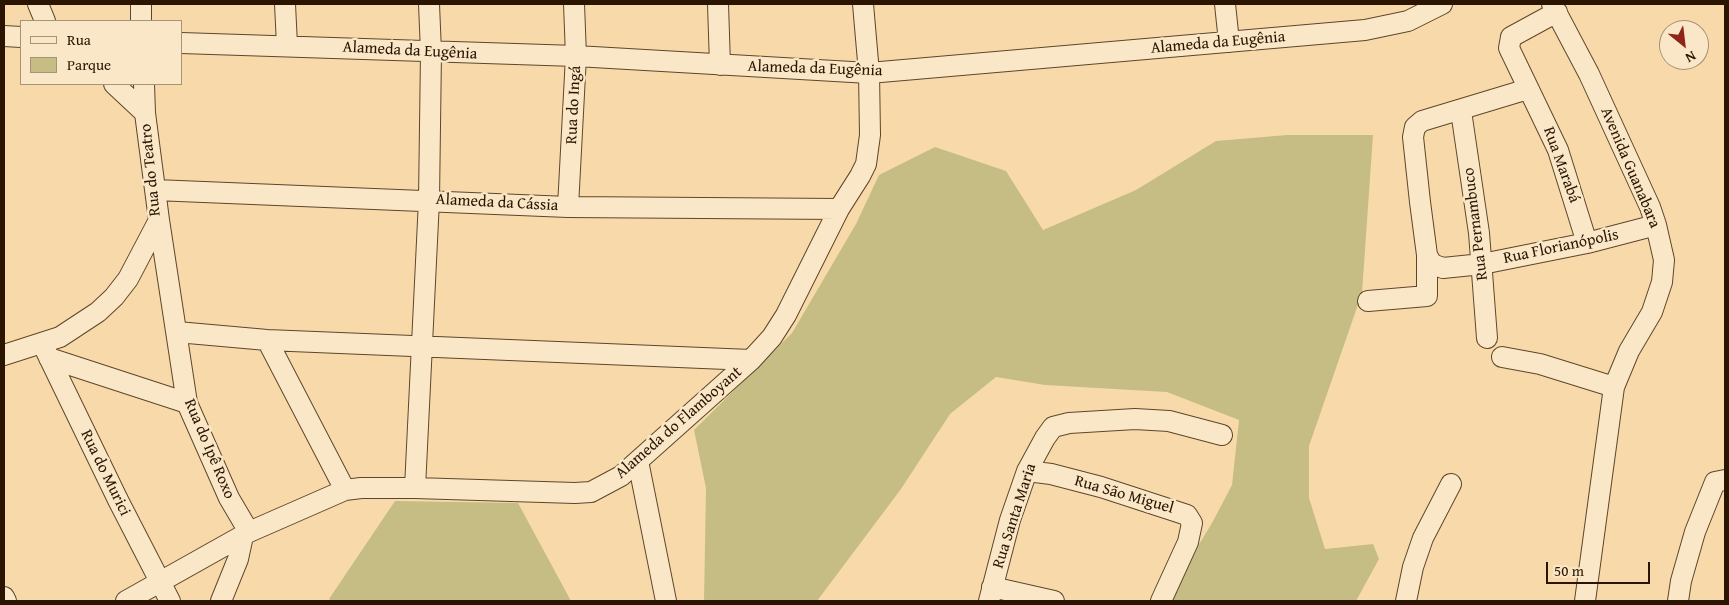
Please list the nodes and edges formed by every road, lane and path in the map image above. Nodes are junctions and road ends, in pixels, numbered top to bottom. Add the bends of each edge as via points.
1 (38, 4) edge
2 (141, 4) edge
3 (285, 4) edge
4 (429, 4) edge
5 (574, 4) edge
6 (718, 4) edge
7 (863, 4) edge
8 (1225, 4) edge
9 (1442, 4) edge
10 (1554, 8) edge
11 (1407, 12) edge
12 (45, 20) edge
13 (141, 20) edge
14 (4, 36) edge
15 (20, 37) edge
16 (1229, 42) junction
17 (182, 43) edge
18 (287, 45) junction
19 (431, 52) junction
20 (576, 56) junction
21 (720, 65) junction
22 (869, 73) junction
23 (115, 85) edge
24 (144, 85) edge
25 (1528, 89) junction
26 (1461, 111) junction
27 (145, 113) junction
28 (155, 190) junction
29 (429, 200) junction
30 (568, 207) junction
31 (839, 209) junction
32 (159, 220) junction
33 (1656, 225) junction
34 (1587, 243) junction
35 (1431, 261) junction
36 (1482, 264) junction
37 (1368, 301) dead end
38 (176, 332) junction
39 (1487, 338) dead end
40 (268, 340) junction
41 (422, 346) junction
42 (46, 351) junction
43 (4, 355) edge
44 (1502, 358) dead end
45 (751, 360) junction
46 (1614, 387) junction
47 (188, 403) junction
48 (1222, 435) dead end
49 (638, 461) junction
50 (1027, 471) junction
51 (1725, 480) edge
52 (1450, 484) dead end
53 (415, 488) junction
54 (346, 490) junction
55 (246, 534) junction
56 (160, 583) junction
57 (990, 594) edge
58 (4, 597) edge
59 (6, 601) edge
60 (126, 601) edge
61 (170, 601) edge
62 (220, 601) edge
63 (666, 601) edge
64 (1054, 601) edge
65 (1161, 601) edge
66 (1406, 601) edge
67 (1585, 601) edge
68 (1678, 601) edge

1 - 12 street
2 - 13 street
3 - 18 street
4 - 19 street
5 - 20 street, Rua do Ingá
6 - 21 street
7 - 22 street, Alameda do Flamboyant
8 - 16 street
9 - 11 street, Alameda da Eugênia
10 - 25 street, Rua Marabá via 1512,37 1509,48
10 - 33 street, Avenida Guanabara via 1589,74
11 - 16 street, Alameda da Eugênia via 1366,30
14 - 15 street
16 - 22 street, Alameda da Eugênia
17 - 18 street, Alameda da Eugênia
18 - 19 street, Alameda da Eugênia
19 - 20 street, Alameda da Eugênia
19 - 29 street
20 - 21 street, Alameda da Eugênia
20 - 30 street, Rua do Ingá
21 - 22 street, Alameda da Eugênia
22 - 31 street, Alameda do Flamboyant via 867,157 860,176
23 - 27 street
24 - 27 street, Rua do Teatro
25 - 26 street
25 - 34 street, Rua Marabá via 1558,150
26 - 35 street via 1422,121 1413,137
26 - 36 street, Rua Pernambuco
27 - 28 street, Rua do Teatro
28 - 29 street, Alameda da Cássia
28 - 32 street, Rua do Teatro
29 - 30 street, Alameda da Cássia
29 - 41 street
30 - 31 street, Alameda da Cássia
31 - 45 street, Alameda do Flamboyant via 786,315
32 - 38 street, Rua do Ipê Roxo
32 - 42 street, Rua do Teatro via 140,259 114,297
33 - 34 street, Rua Florianópolis
33 - 46 street, Avenida Guanabara via 1664,260 1662,282 1652,312 1629,351
34 - 36 street, Rua Florianópolis
35 - 36 street, Rua Florianópolis
35 - 37 street via 1427,296
36 - 39 street, Rua Pernambuco
38 - 40 street
38 - 47 street, Rua do Ipê Roxo
40 - 41 street
40 - 54 street
41 - 45 street
41 - 53 street
42 - 43 street, Rua do Teatro
42 - 47 street
42 - 56 street, Rua do Murici
44 - 46 street via 1540,364
45 - 49 street, Alameda do Flamboyant
46 - 67 street, Avenida Guanabara
47 - 55 street, Rua do Ipê Roxo
48 - 50 street, Rua Santa Maria via 1169,421 1125,419 1069,423 1049,432
49 - 53 street, Alameda do Flamboyant via 621,476 591,492
49 - 63 street
50 - 57 street, Rua Santa Maria
50 - 65 street, Rua São Miguel via 1101,487 1187,515 1192,523 1188,542
51 - 68 street via 1715,482 1695,532
52 - 66 street via 1412,567
53 - 54 street, Alameda do Flamboyant
54 - 55 street, Alameda do Flamboyant
55 - 56 street, Alameda do Flamboyant
55 - 62 street
56 - 60 street, Alameda do Flamboyant
56 - 61 street, Rua do Murici
57 - 64 street
58 - 59 street

